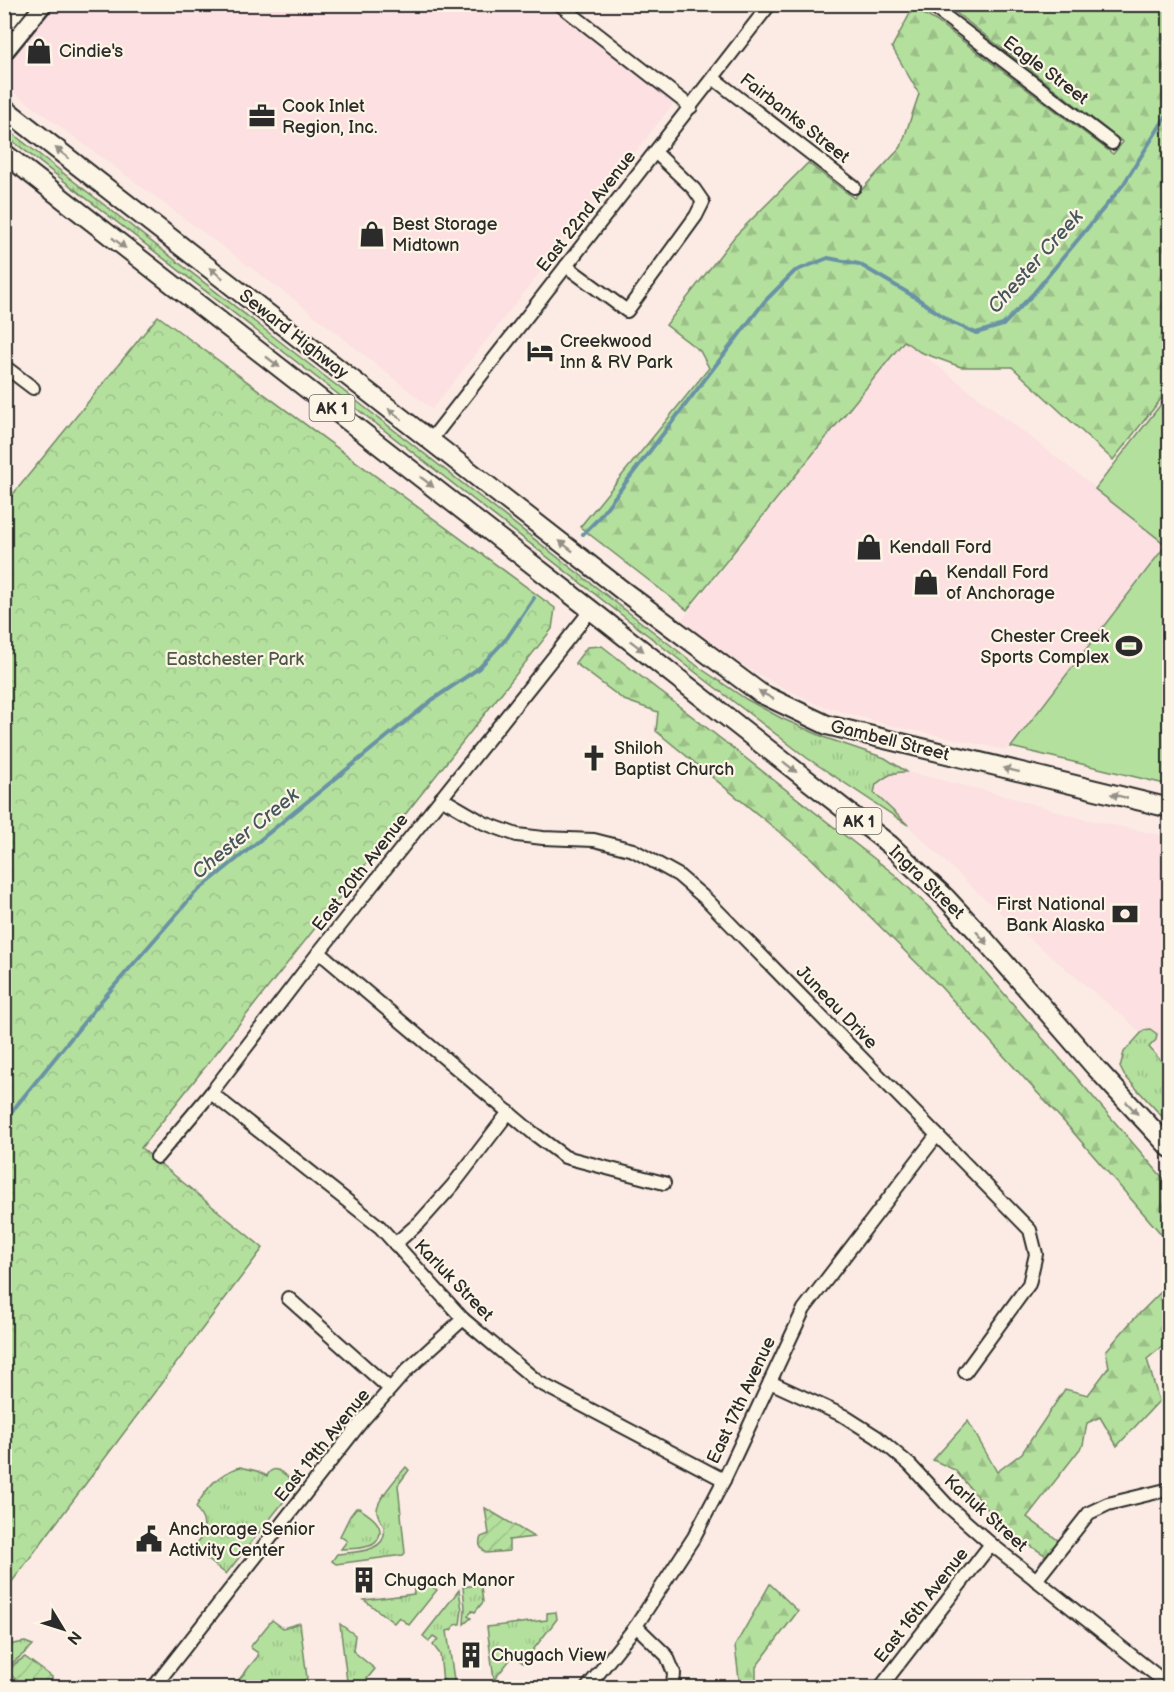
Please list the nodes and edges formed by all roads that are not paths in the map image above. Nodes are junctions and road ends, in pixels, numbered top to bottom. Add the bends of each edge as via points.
1 (22, 4) edge
2 (44, 4) edge
3 (559, 4) edge
4 (770, 4) edge
5 (929, 4) edge
6 (4, 27) edge
7 (4, 54) edge
8 (713, 78) junction
9 (691, 107) junction
10 (4, 108) edge
11 (1112, 143) dead end
12 (655, 152) junction
13 (4, 153) edge
14 (4, 167) edge
15 (854, 187) dead end
16 (73, 207) junction
17 (566, 266) junction
18 (4, 366) edge
19 (33, 388) dead end
20 (430, 441) junction
21 (612, 582) joint
22 (591, 610) junction
23 (441, 798) junction
24 (1170, 808) edge
25 (319, 952) junction
26 (211, 1093) junction
27 (509, 1112) junction
28 (937, 1135) junction
29 (1170, 1148) edge
30 (157, 1157) dead end
31 (664, 1184) dead end
32 (395, 1244) junction
33 (288, 1299) dead end
34 (463, 1319) junction
35 (965, 1372) dead end
36 (770, 1383) junction
37 (390, 1389) junction
38 (724, 1480) junction
39 (1170, 1489) edge
40 (991, 1544) junction
41 (1036, 1580) junction
42 (636, 1626) junction
43 (1170, 1686) edge
44 (153, 1688) edge
45 (587, 1688) edge
46 (673, 1688) edge
47 (880, 1688) edge

1 - 6 main road
2 - 7 main road
3 - 9 street
4 - 8 street, East 22nd Avenue
5 - 11 street, Eagle Street
8 - 9 street, East 22nd Avenue
8 - 15 street, Fairbanks Street
9 - 12 street, East 22nd Avenue
20 -> 10 highway, Seward Highway / AK 1
12 - 17 street, East 22nd Avenue
12 - 17 street via 703,202 627,311
13 - 16 highway, Seward Highway / AK 1
14 - 16 highway
16 -> 22 highway, Seward Highway / AK 1
17 - 20 street, East 22nd Avenue
18 - 19 street
21 -> 20 highway, Seward Highway / AK 1
24 -> 21 highway, Gambell Street / AK 1 via 827,725 760,693
22 - 23 street, East 20th Avenue
22 -> 29 highway, Ingra Street / AK 1 via 890,845 983,938
23 - 25 street, East 20th Avenue
23 - 28 street, Juneau Drive via 484,823 517,836 594,840 633,850 678,875
25 - 26 street, East 20th Avenue
25 - 27 street
26 - 30 street, East 20th Avenue
26 - 32 street, Karluk Street via 380,1227
27 - 31 street via 565,1157
27 - 32 street via 453,1185
28 - 35 street, Juneau Drive via 1030,1230 1036,1254 1029,1284
28 - 36 street, East 17th Avenue via 804,1309
32 - 34 street, Karluk Street
33 - 37 street
34 - 37 street, East 19th Avenue
34 - 38 street, Karluk Street via 538,1382
36 - 38 street, East 17th Avenue
36 - 40 street, Karluk Street via 844,1416 877,1437
37 - 44 street, East 19th Avenue
38 - 42 street, East 17th Avenue via 694,1537
39 - 41 street via 1108,1504 1089,1513
40 - 41 street, Karluk Street
40 - 47 street, East 16th Avenue
41 - 43 street, Karluk Street
42 - 45 street, East 17th Avenue
42 - 46 street via 668,1656 674,1673

